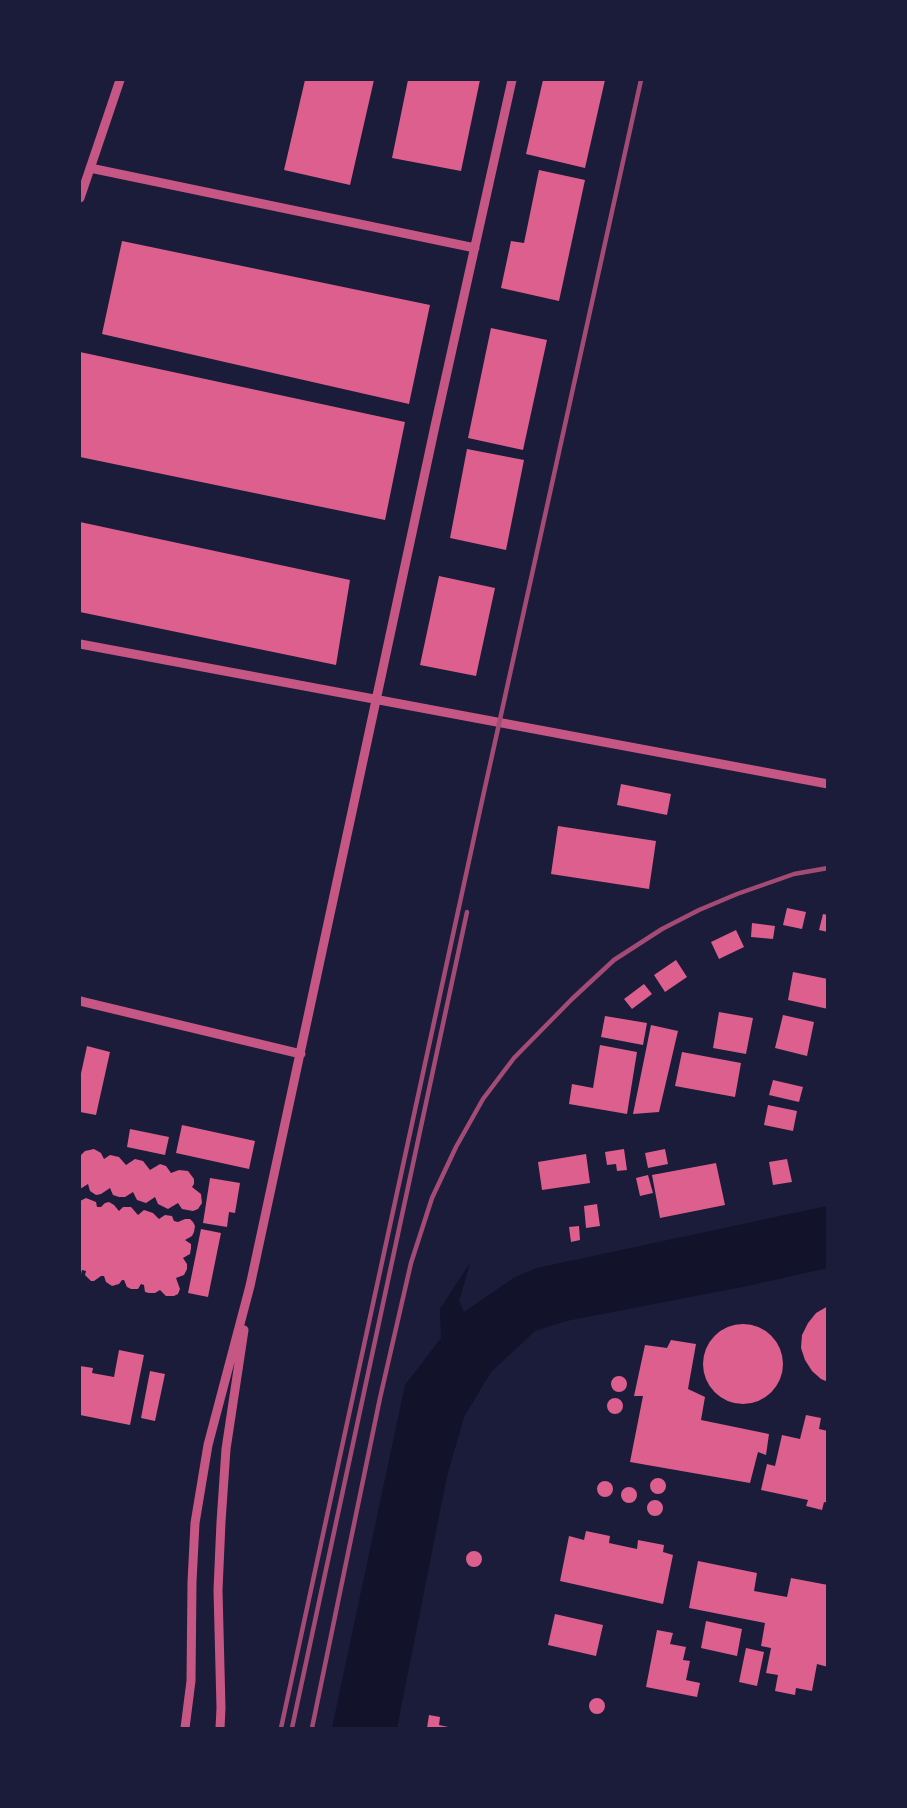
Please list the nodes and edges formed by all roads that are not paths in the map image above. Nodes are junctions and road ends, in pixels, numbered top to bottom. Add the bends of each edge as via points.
1 (120, 80) edge
2 (512, 80) edge
3 (90, 168) junction
4 (80, 198) edge
5 (475, 248) junction
6 (80, 644) edge
7 (828, 784) edge
8 (80, 1001) edge
9 (301, 1054) junction
10 (250, 1286) junction
11 (185, 1728) edge
12 (220, 1728) edge

1 - 3 street
2 - 5 street
3 - 4 street
3 - 5 street
5 - 9 street
6 - 7 street
8 - 9 street
9 - 10 street
10 - 11 street via 208,1445 195,1523
10 - 12 street via 226,1449 220,1522

